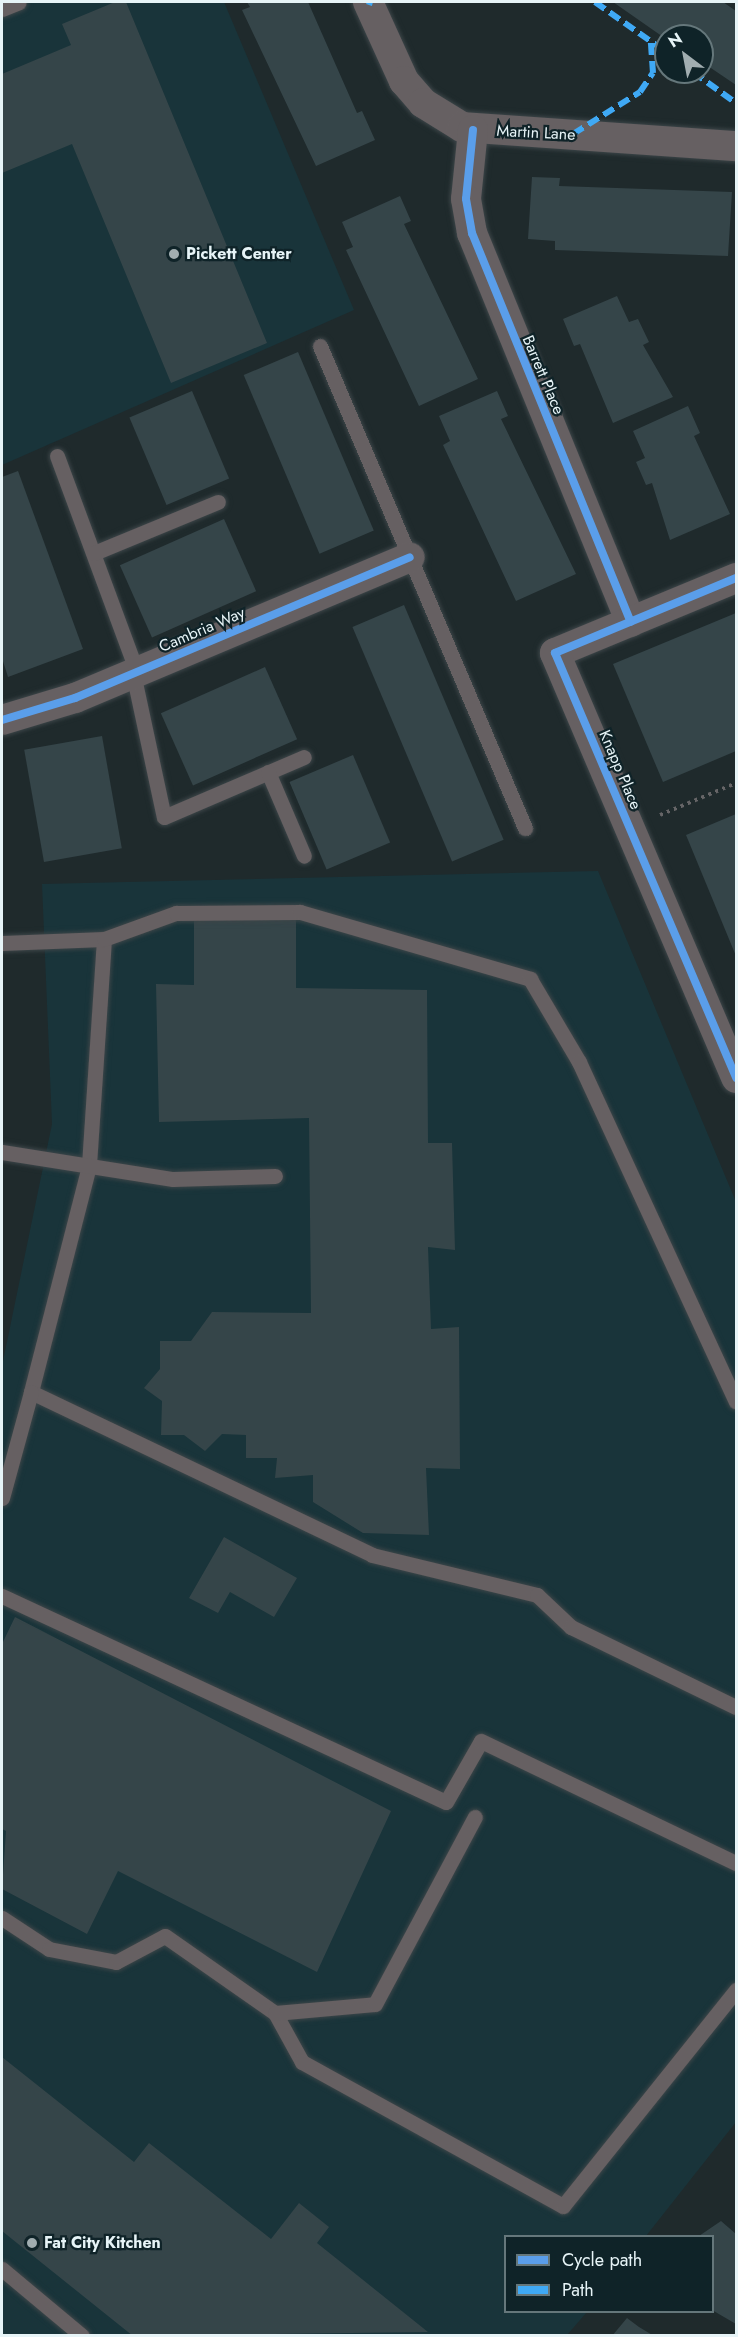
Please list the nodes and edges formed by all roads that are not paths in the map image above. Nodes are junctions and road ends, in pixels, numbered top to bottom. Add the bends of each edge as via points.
1 (19, 2) edge
2 (368, 2) edge
3 (2, 9) edge
4 (473, 130) junction
5 (736, 146) edge
6 (320, 346) dead end
7 (57, 456) dead end
8 (218, 502) dead end
9 (94, 553) junction
10 (410, 557) junction
11 (736, 578) edge
12 (631, 622) junction
13 (135, 673) junction
14 (2, 720) edge
15 (304, 757) dead end
16 (268, 772) junction
17 (525, 828) dead end
18 (304, 856) dead end
19 (104, 939) junction
20 (2, 943) edge
21 (736, 1078) edge
22 (2, 1152) edge
23 (89, 1166) junction
24 (275, 1176) dead end
25 (31, 1392) junction
26 (736, 1402) edge
27 (2, 1498) edge
28 (2, 1596) edge
29 (736, 1707) edge
30 (475, 1817) dead end
31 (736, 1863) edge
32 (2, 1918) edge
33 (736, 1990) edge
34 (275, 2013) junction
35 (2, 2269) edge
36 (82, 2336) edge

1 - 3 lane
2 - 4 street, Martin Lane via 404,81 445,119
4 - 5 street, Martin Lane
4 - 12 street, Barrett Place via 466,199 472,233
6 - 10 lane
7 - 9 lane
8 - 9 lane
9 - 13 lane
10 - 13 street, Cambria Way
10 - 17 lane
11 - 12 street, Knapp Place
12 - 21 street, Knapp Place via 555,653
13 - 14 street, Cambria Way
13 - 16 lane via 164,817
15 - 16 lane
16 - 18 lane
19 - 20 lane
19 - 23 lane
19 - 26 lane via 176,913 300,912 530,979 579,1062
22 - 23 lane
23 - 24 lane via 173,1179
23 - 25 lane
25 - 27 lane
25 - 29 lane via 372,1555 537,1595 571,1627
28 - 31 lane via 446,1802 481,1742
30 - 34 lane via 375,2004
32 - 34 lane via 49,1949 116,1962 165,1935
33 - 34 lane via 563,2206 302,2062
35 - 36 lane

